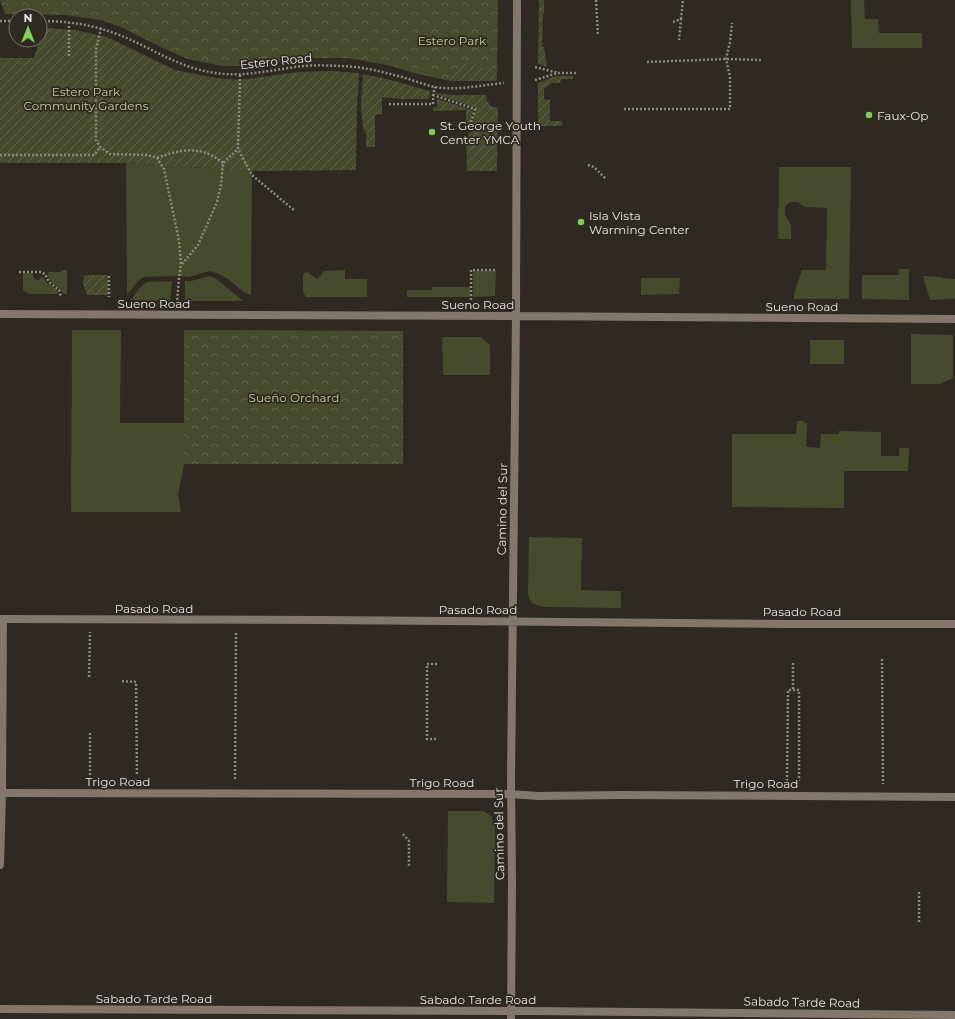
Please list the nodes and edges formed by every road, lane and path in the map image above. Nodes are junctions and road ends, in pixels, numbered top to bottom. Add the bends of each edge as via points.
1 (517, 0) edge
2 (596, 0) edge
3 (683, 0) edge
4 (681, 19) junction
5 (48, 21) edge
6 (68, 22) junction
7 (673, 22) dead end
8 (732, 23) dead end
9 (101, 28) junction
10 (598, 35) dead end
11 (679, 40) dead end
12 (68, 57) dead end
13 (726, 59) junction
14 (760, 60) dead end
15 (647, 62) dead end
16 (535, 67) dead end
17 (558, 73) junction
18 (578, 73) dead end
19 (240, 75) junction
20 (535, 80) dead end
21 (496, 83) dead end
22 (435, 87) junction
23 (433, 95) junction
24 (389, 104) dead end
25 (624, 109) dead end
26 (467, 129) dead end
27 (100, 147) junction
28 (238, 149) junction
29 (0, 155) edge
30 (157, 158) junction
31 (223, 163) junction
32 (588, 165) dead end
33 (606, 179) dead end
34 (295, 211) dead end
35 (182, 264) junction
36 (496, 270) dead end
37 (19, 272) dead end
38 (109, 276) dead end
39 (61, 297) dead end
40 (109, 298) dead end
41 (471, 300) dead end
42 (0, 314) edge
43 (177, 314) junction
44 (516, 316) junction
45 (955, 320) edge
46 (2, 619) edge
47 (90, 620) junction
48 (236, 620) junction
49 (513, 621) junction
50 (955, 624) edge
51 (882, 659) dead end
52 (793, 663) dead end
53 (437, 664) dead end
54 (90, 678) dead end
55 (122, 681) dead end
56 (793, 690) junction
57 (90, 734) dead end
58 (436, 740) dead end
59 (90, 776) dead end
60 (137, 776) dead end
61 (235, 779) dead end
62 (787, 781) dead end
63 (798, 781) dead end
64 (1, 793) edge
65 (511, 794) junction
66 (883, 796) junction
67 (955, 797) edge
68 (403, 834) dead end
69 (0, 866) edge
70 (409, 867) dead end
71 (918, 892) dead end
72 (919, 923) dead end
73 (0, 1010) edge
74 (511, 1015) edge
75 (955, 1015) edge

1 - 44 street, Camino del Sur
2 - 10 path
3 - 4 path
4 - 7 path
4 - 11 path
5 - 6 path, Estero Road
6 - 9 path, Estero Road
6 - 12 path
8 - 13 path
9 - 19 path, Estero Road via 191,68
9 - 27 path via 96,49 96,140
13 - 14 path
13 - 15 path
13 - 25 path via 730,77 730,109
16 - 17 path
17 - 18 path
17 - 20 path
19 - 22 path, Estero Road via 297,66 340,66 388,73
19 - 28 path
21 - 22 path, Estero Road via 459,89
22 - 23 path
23 - 24 path via 433,104
23 - 26 path via 475,109
27 - 29 path via 94,155
27 - 30 path via 110,154 148,155
28 - 31 path
28 - 34 path via 252,175
30 - 31 path via 186,150 201,151
30 - 35 path via 164,169
31 - 35 path via 217,202 198,245
32 - 33 path via 594,167
35 - 43 path
36 - 41 path via 471,270
37 - 39 path via 45,274 49,282 59,290
38 - 40 path
42 - 43 street, Sueno Road
43 - 44 street, Sueno Road
44 - 45 street, Sueno Road
44 - 49 street, Camino del Sur
46 - 47 street, Pasado Road
46 - 64 street
47 - 48 street, Pasado Road
47 - 54 path
48 - 49 street, Pasado Road
48 - 61 path
49 - 50 street, Pasado Road
49 - 65 street, Camino del Sur
51 - 66 path
52 - 56 path
53 - 58 path via 427,664 427,740
55 - 60 path via 136,682
56 - 62 path via 788,690
56 - 63 path via 798,690
57 - 59 path
64 - 65 street, Trigo Road
64 - 69 street
65 - 66 street, Trigo Road
65 - 74 street, Camino del Sur
66 - 67 street, Trigo Road
68 - 70 path via 409,841
71 - 72 path
73 - 74 street, Sabado Tarde Road
74 - 75 street, Sabado Tarde Road

